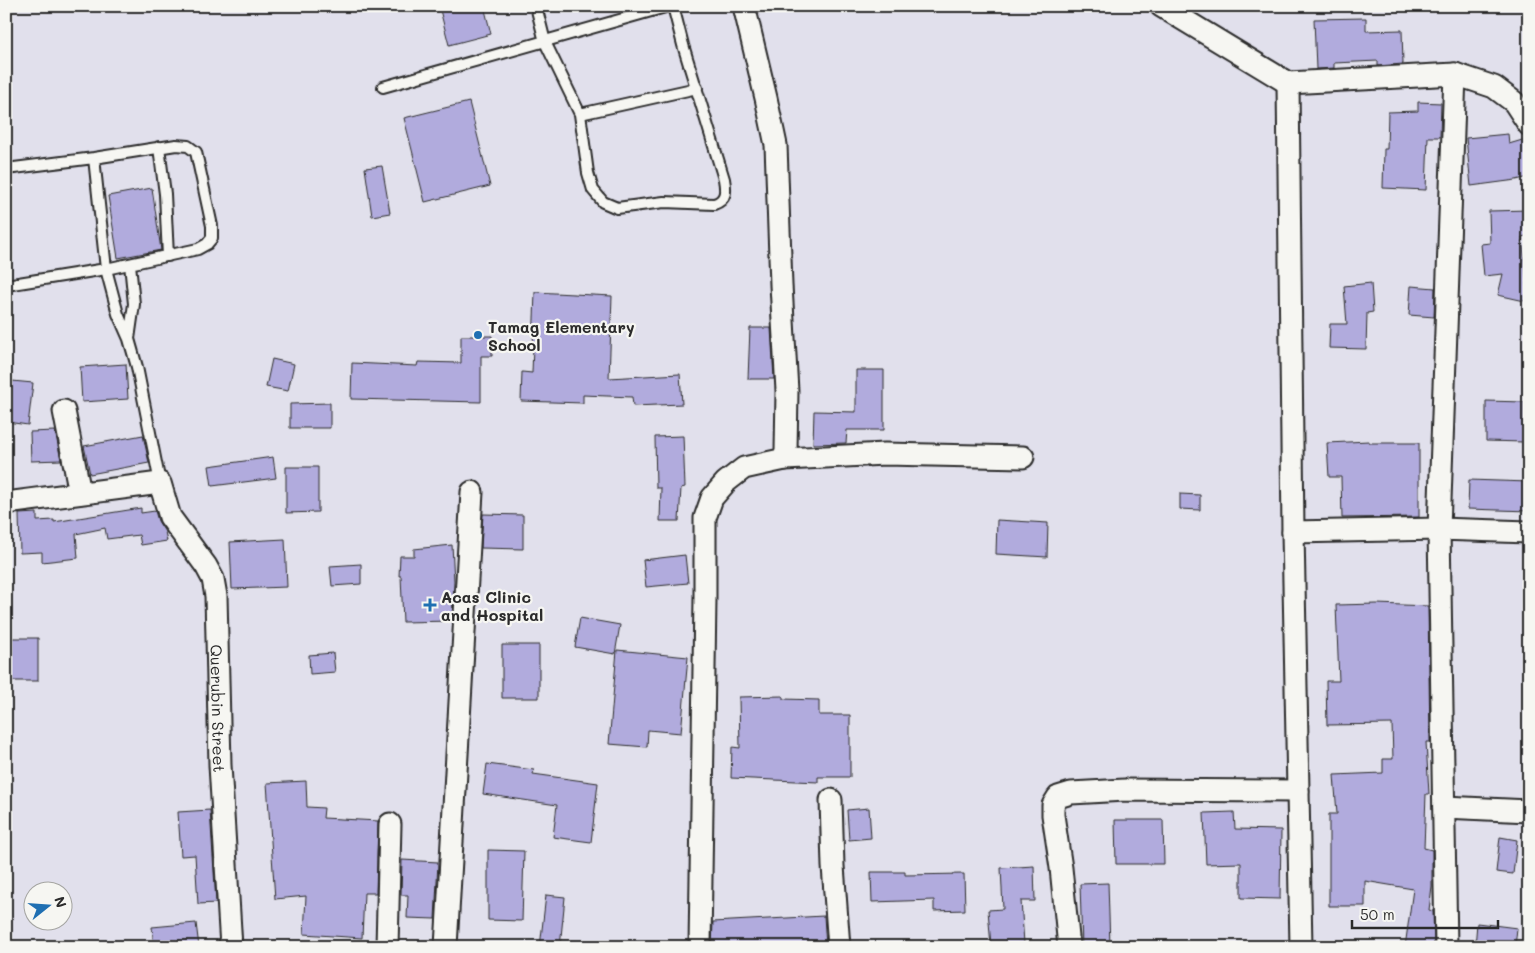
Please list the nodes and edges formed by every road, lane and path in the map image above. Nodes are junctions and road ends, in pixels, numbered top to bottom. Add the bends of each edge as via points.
1 (536, 6) edge
2 (671, 6) edge
3 (744, 6) edge
4 (1162, 6) edge
5 (545, 42) junction
6 (1455, 74) junction
7 (1288, 83) junction
8 (383, 87) dead end
9 (697, 88) junction
10 (580, 114) junction
11 (1529, 125) edge
12 (159, 147) junction
13 (94, 158) junction
14 (6, 169) edge
15 (168, 256) junction
16 (130, 264) junction
17 (106, 269) junction
18 (6, 285) edge
19 (128, 339) junction
20 (64, 411) dead end
21 (1023, 457) dead end
22 (785, 459) junction
23 (160, 483) junction
24 (472, 492) dead end
25 (80, 493) junction
26 (14, 502) dead end
27 (1439, 529) junction
28 (1292, 532) junction
29 (1529, 532) edge
30 (1298, 791) junction
31 (831, 800) dead end
32 (1444, 807) junction
33 (1529, 811) edge
34 (390, 824) dead end
35 (231, 947) edge
36 (387, 947) edge
37 (446, 947) edge
38 (700, 947) edge
39 (839, 947) edge
40 (1069, 947) edge
41 (1301, 947) edge
42 (1446, 947) edge

1 - 5 lane
2 - 5 lane
2 - 9 lane
3 - 22 street via 776,145 787,391
4 - 7 street
5 - 8 lane
5 - 10 lane
6 - 7 street
6 - 11 street via 1494,87 1514,102
6 - 27 street
7 - 28 street
9 - 10 lane
9 - 10 lane via 726,189 720,202 714,204 664,202 618,208 603,202 593,190 588,173
12 - 13 lane
12 - 15 lane
12 - 15 lane via 188,146 196,152 212,226 212,238 208,244
13 - 14 lane
13 - 17 lane
15 - 16 lane
16 - 17 lane
16 - 19 lane via 134,304
17 - 18 lane
17 - 19 lane
19 - 23 lane via 138,367
20 - 25 street
21 - 22 street via 885,454
22 - 38 street via 744,468 712,498 705,518
23 - 25 street
23 - 35 street, Querubin Street via 170,516 206,566 213,579 216,596 220,765
24 - 37 street
25 - 26 street
27 - 28 street
27 - 29 street
27 - 32 street
28 - 30 street
30 - 40 street via 1125,790 1071,793 1058,797 1053,805 1053,815
30 - 41 street
31 - 39 street
32 - 33 street
32 - 42 street
34 - 36 street

